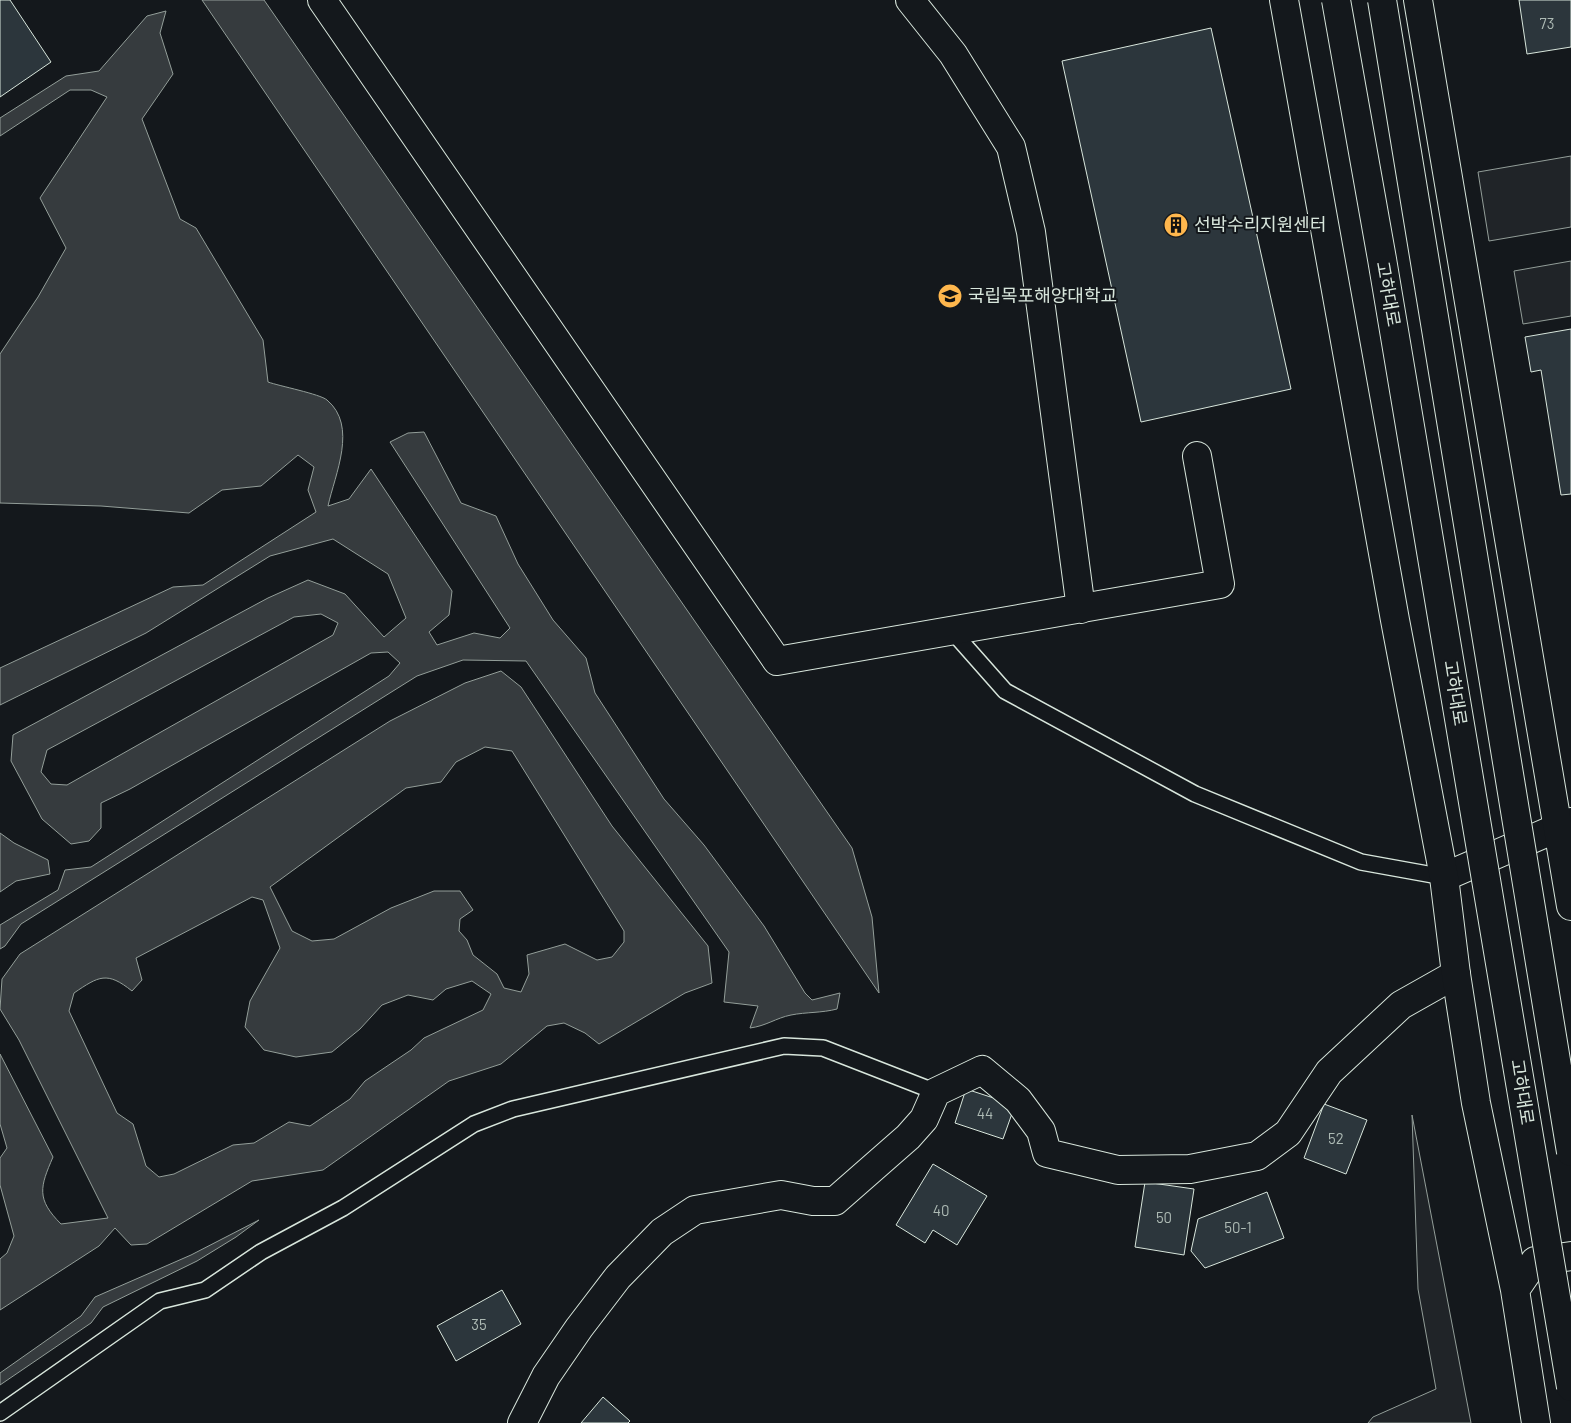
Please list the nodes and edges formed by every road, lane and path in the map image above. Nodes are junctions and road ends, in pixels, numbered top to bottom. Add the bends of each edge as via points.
1 (322, 0) edge
2 (910, 0) edge
3 (1284, 0) edge
4 (1336, 0) edge
5 (1382, 0) edge
6 (1418, 0) edge
7 (1197, 456) dead end
8 (1081, 609) junction
9 (952, 631) junction
10 (1564, 824) edge
11 (1444, 877) junction
12 (1571, 906) edge
13 (1456, 974) junction
14 (936, 1092) junction
15 (1571, 1152) edge
16 (1571, 1256) edge
17 (1515, 1290) junction
18 (1571, 1387) edge
19 (0, 1413) edge
20 (522, 1423) edge
21 (1536, 1423) edge

1 - 9 main road via 777,661
2 - 8 main road via 953,54 1011,147 1031,232
3 - 11 main road
4 - 18 main road, 고하대로, bridge
5 - 15 main road, bridge
6 - 10 main road
7 - 8 main road via 1220,584
8 - 9 main road
9 - 11 lane via 1005,691 1195,794 1361,862
10 - 11 main road
10 - 12 main road
11 - 13 main road
13 - 14 main road via 1401,1005 1329,1072 1288,1133 1257,1156 1190,1169 1118,1170 1047,1153 1041,1131 1018,1100 982,1070
13 - 17 main road via 1476,1103
14 - 19 lane via 823,1048 784,1046 513,1109 474,1124 344,1208 260,1252 205,1290 160,1301
14 - 20 main road via 924,1119 908,1138 834,1201 781,1195 695,1210 662,1232 618,1277 578,1328 546,1376
16 - 17 main road via 1535,1262
17 - 21 main road

